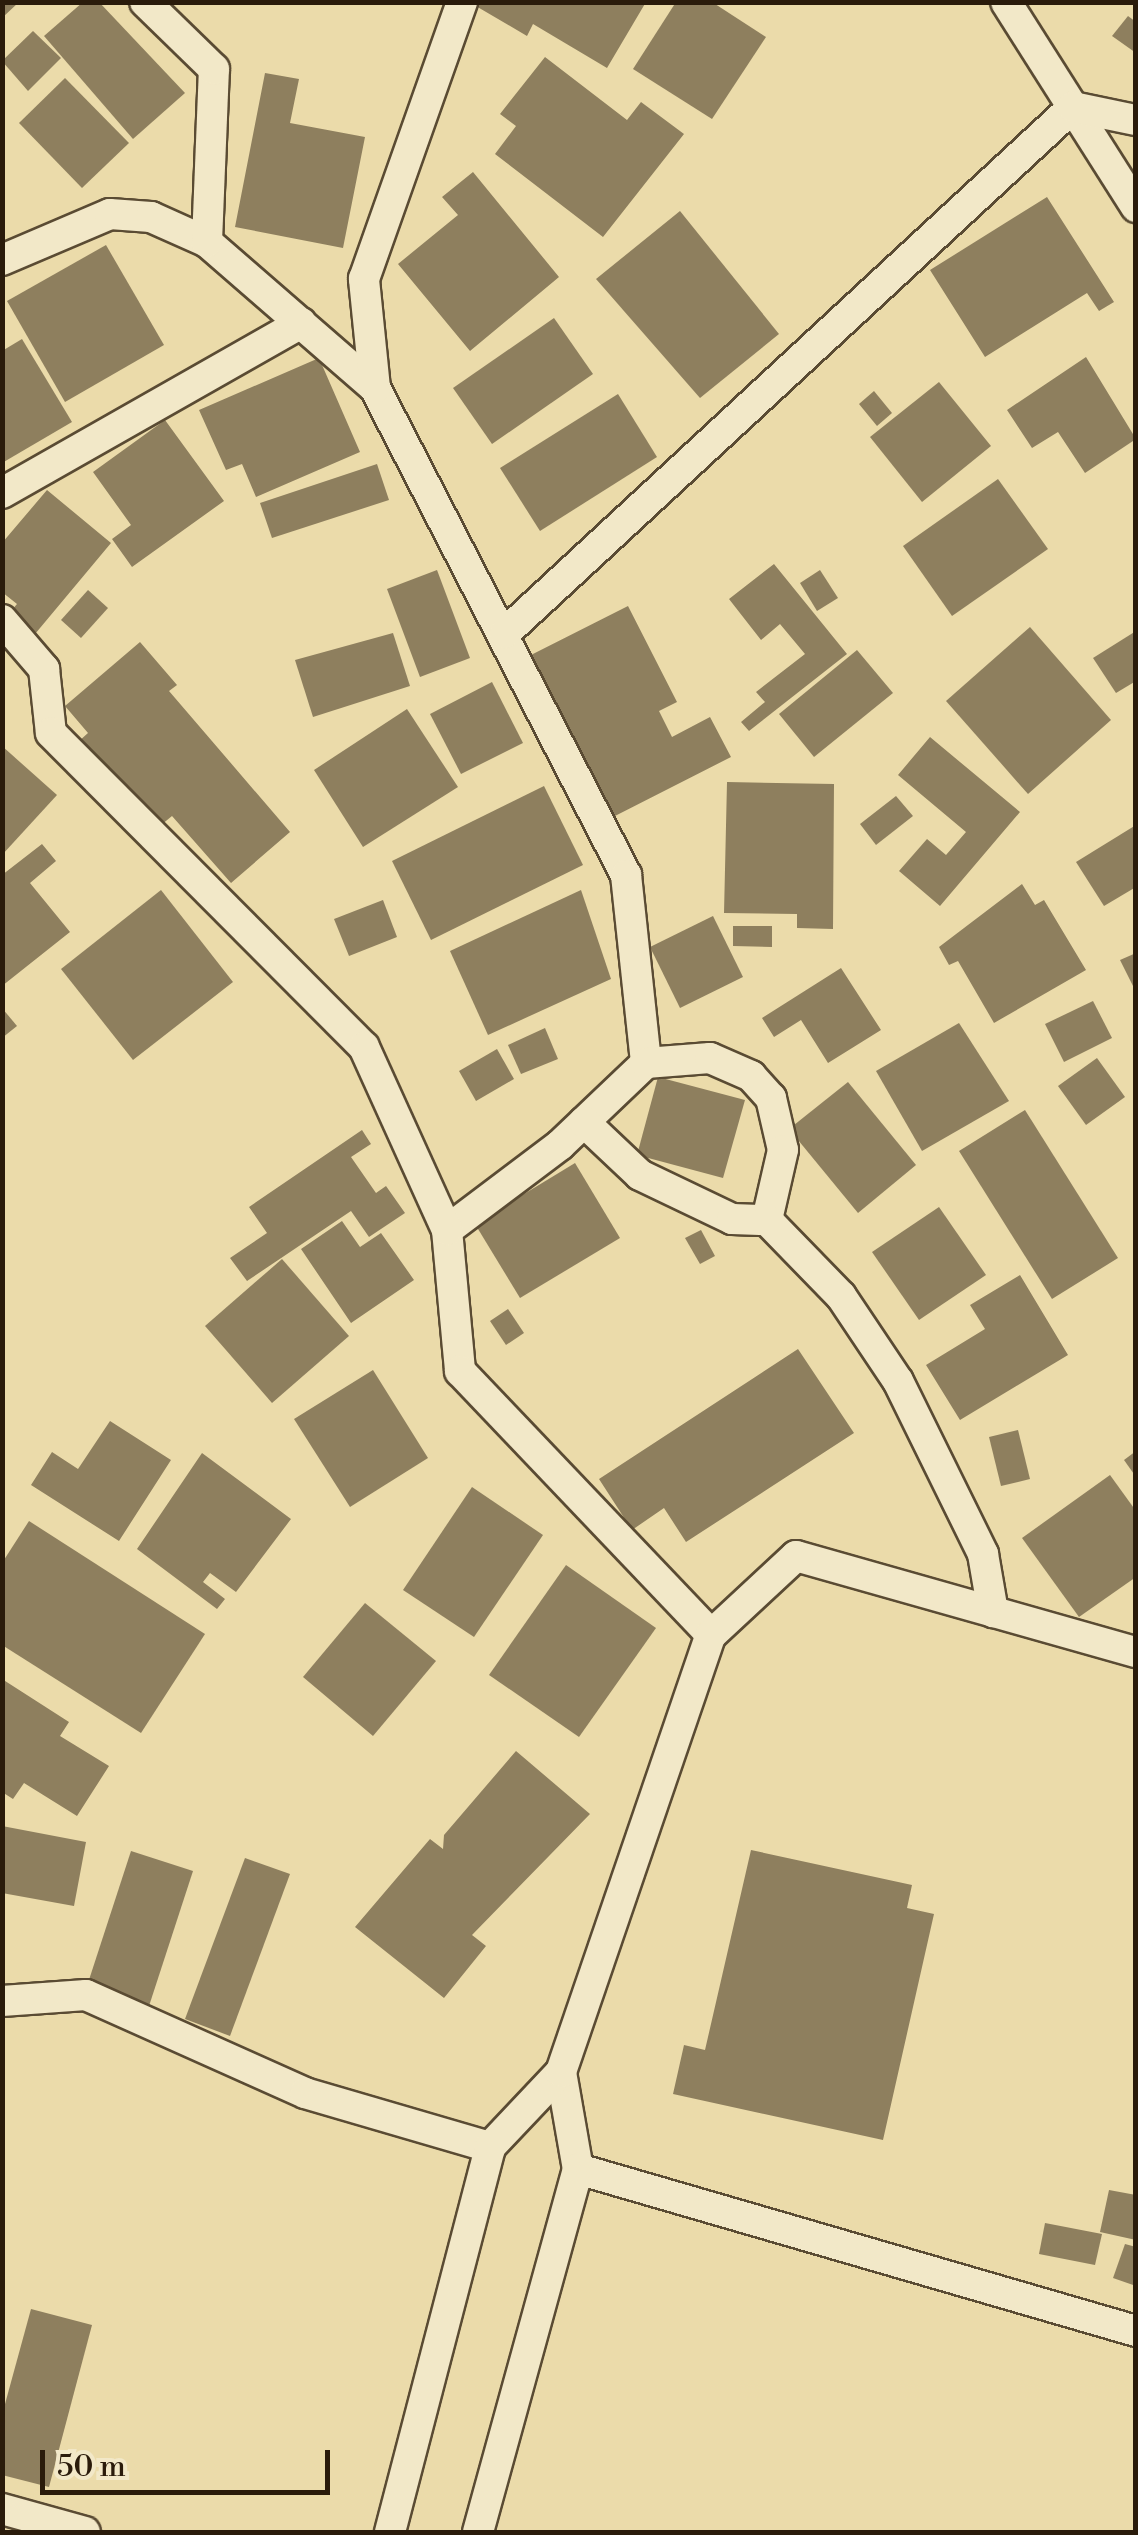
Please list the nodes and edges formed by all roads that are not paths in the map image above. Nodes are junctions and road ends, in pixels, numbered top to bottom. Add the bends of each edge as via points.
1 (145, 2) edge
2 (462, 2) edge
3 (1006, 2) edge
4 (1072, 107) junction
5 (1136, 120) edge
6 (1136, 207) edge
7 (207, 242) junction
8 (2, 260) edge
9 (300, 323) junction
10 (375, 388) junction
11 (2, 493) edge
12 (2, 620) edge
13 (504, 633) junction
14 (646, 1062) junction
15 (584, 1122) junction
16 (767, 1220) junction
17 (447, 1230) junction
18 (993, 1612) junction
19 (710, 1636) junction
20 (1136, 1652) edge
21 (2, 2002) edge
22 (561, 2072) junction
23 (490, 2148) junction
24 (578, 2169) junction
25 (1136, 2331) edge
26 (2, 2509) edge
27 (85, 2532) edge
28 (390, 2532) edge
29 (478, 2532) edge

1 - 7 street via 214,69
2 - 10 street via 364,279
3 - 4 street
4 - 5 street
4 - 6 street
4 - 13 street
7 - 8 street via 152,216 110,214
7 - 9 street
9 - 10 street
9 - 11 street
10 - 13 street
12 - 17 street via 44,669 51,733 364,1047
13 - 14 street via 626,876
14 - 15 street
14 - 16 street via 710,1058 751,1076 771,1098 783,1150
15 - 16 street via 640,1175 732,1219
15 - 17 street
16 - 18 street via 841,1296 898,1381 983,1554
17 - 19 street via 460,1371
18 - 19 street via 796,1556
18 - 20 street
19 - 22 street
21 - 23 street via 86,1995 305,2093
22 - 23 street
22 - 24 street
23 - 28 street
24 - 25 street
24 - 29 street
26 - 27 street

